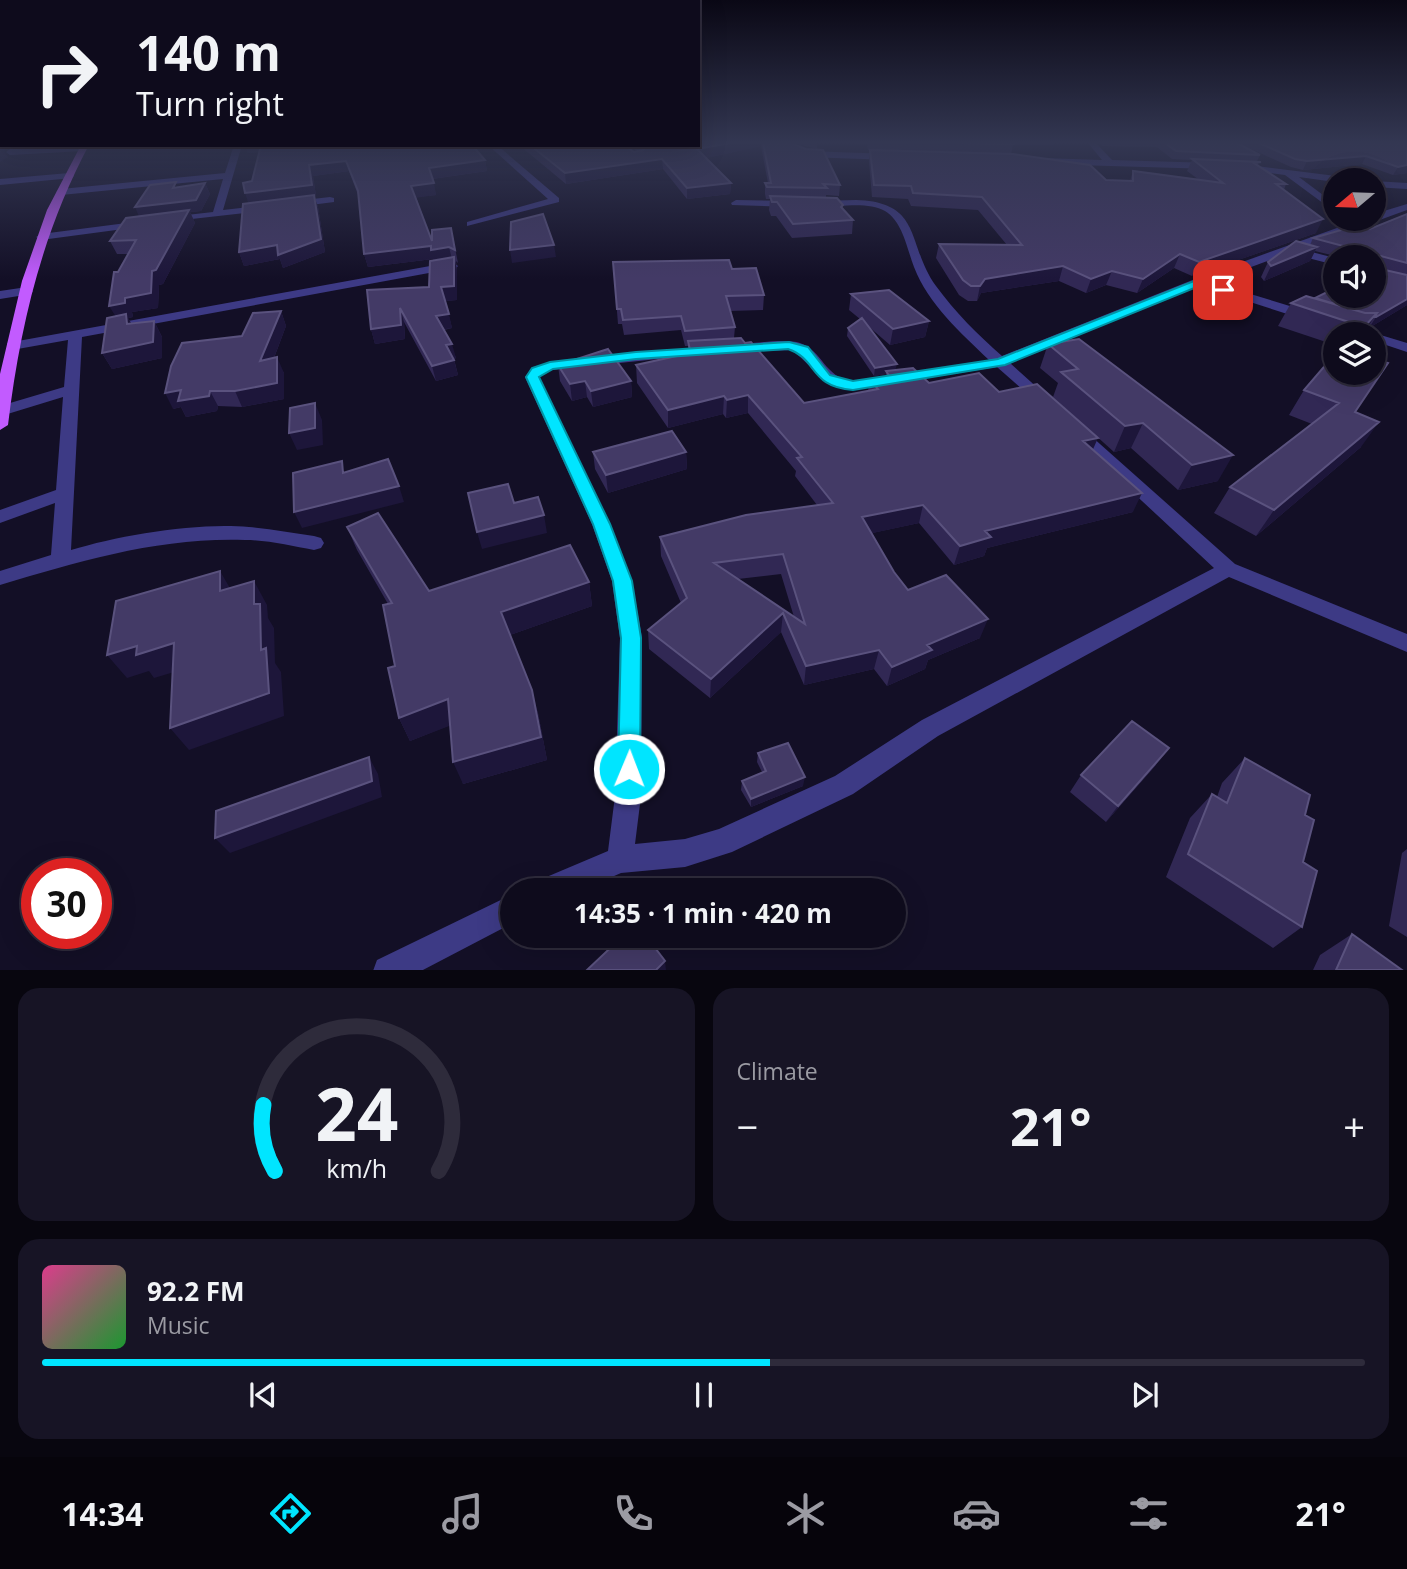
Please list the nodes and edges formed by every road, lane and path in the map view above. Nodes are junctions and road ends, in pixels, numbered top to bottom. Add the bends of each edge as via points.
1 (63, 188) edge
2 (98, 188) edge
3 (226, 188) edge
4 (542, 188) edge
5 (1308, 188) edge
6 (61, 192) junction
7 (330, 200) dead end
8 (1323, 200) edge
9 (736, 203) dead end
10 (1407, 207) edge
11 (217, 214) junction
12 (1386, 214) edge
13 (163, 221) edge
14 (149, 223) edge
15 (471, 223) dead end
16 (1330, 231) edge
17 (41, 237) junction
18 (1286, 249) junction
19 (1323, 259) edge
20 (452, 266) edge
21 (1386, 276) edge
22 (1199, 282) junction
23 (1407, 282) edge
24 (27, 291) junction
25 (0, 295) edge
26 (1326, 322) edge
27 (75, 334) junction
28 (1386, 341) edge
29 (12, 346) junction
30 (1407, 348) edge
31 (1001, 362) junction
32 (3, 371) edge
33 (71, 390) junction
34 (1, 418) edge
35 (65, 493) junction
36 (0, 517) edge
37 (314, 543) dead end
38 (61, 558) junction
39 (1228, 569) junction
40 (0, 578) edge
41 (1407, 643) edge
42 (620, 859) junction
43 (577, 878) edge
44 (500, 915) edge
45 (390, 970) edge

1 - 6 main road
2 - 6 street
3 - 11 street
4 - 15 street via 555,200
5 - 8 street
6 - 17 main road
7 - 11 street
9 - 31 street via 877,205 892,211 901,221 927,282 948,310
10 - 12 street
11 - 13 street
14 - 17 street
16 - 18 street
17 - 24 main road
18 - 19 street
18 - 22 street
20 - 27 street
21 - 23 street
22 - 26 street
22 - 31 street
24 - 25 street
24 - 29 main road
27 - 29 street
27 - 33 street
28 - 30 street
29 - 32 main road
31 - 39 street
31 - 42 street via 853,386 826,378 804,350 789,345 550,366 532,377 601,524 622,581 631,638 631,691 628,796
32 - 34 main road
33 - 34 street
33 - 35 street
35 - 36 street
35 - 38 street
37 - 38 street via 247,533 192,535
38 - 40 street
39 - 41 street
39 - 42 street via 930,728 844,785 722,842 685,853
42 - 43 street
44 - 45 street

